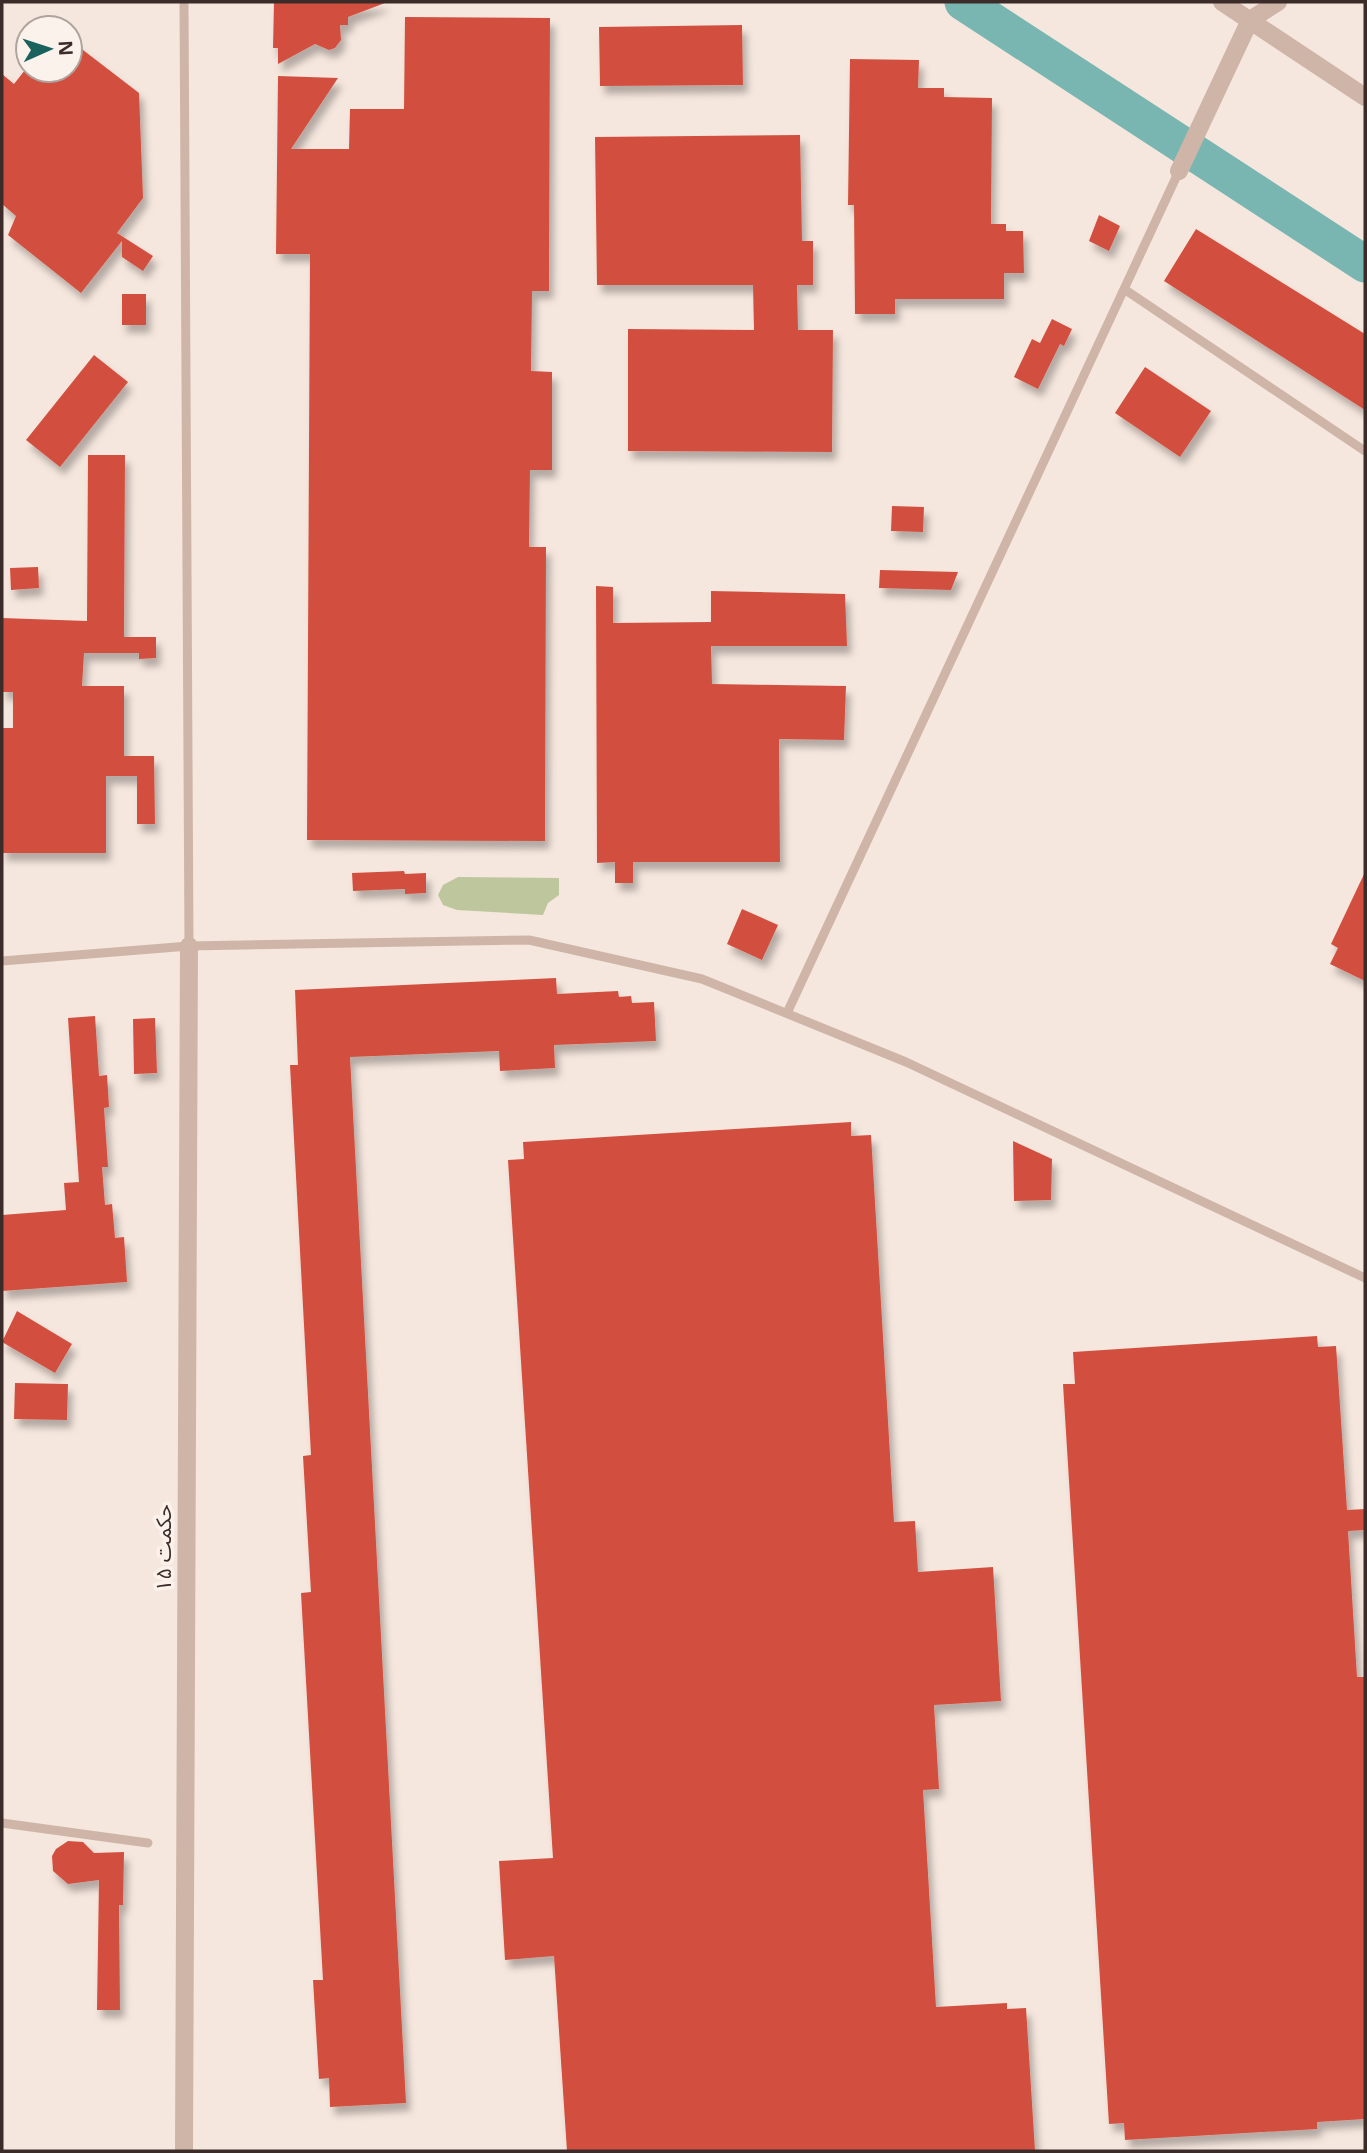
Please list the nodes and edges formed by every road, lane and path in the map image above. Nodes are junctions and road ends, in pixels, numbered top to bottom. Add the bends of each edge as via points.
1 (184, 2) edge
2 (1222, 2) edge
3 (1278, 2) edge
4 (1250, 20) junction
5 (1365, 97) edge
6 (1180, 171) joint
7 (1124, 289) junction
8 (1365, 451) edge
9 (189, 946) junction
10 (2, 961) edge
11 (786, 1013) junction
12 (1365, 1278) edge
13 (2, 1823) edge
14 (148, 1843) dead end
15 (184, 2151) edge

1 - 9 lane
2 - 4 street
3 - 4 street
4 - 5 street
4 - 6 street
6 - 7 lane
7 - 8 lane
7 - 11 lane
9 - 10 lane
9 - 11 lane via 529,940 702,979
9 - 15 street, حکمت ۱۵
11 - 12 lane via 906,1062
13 - 14 lane

